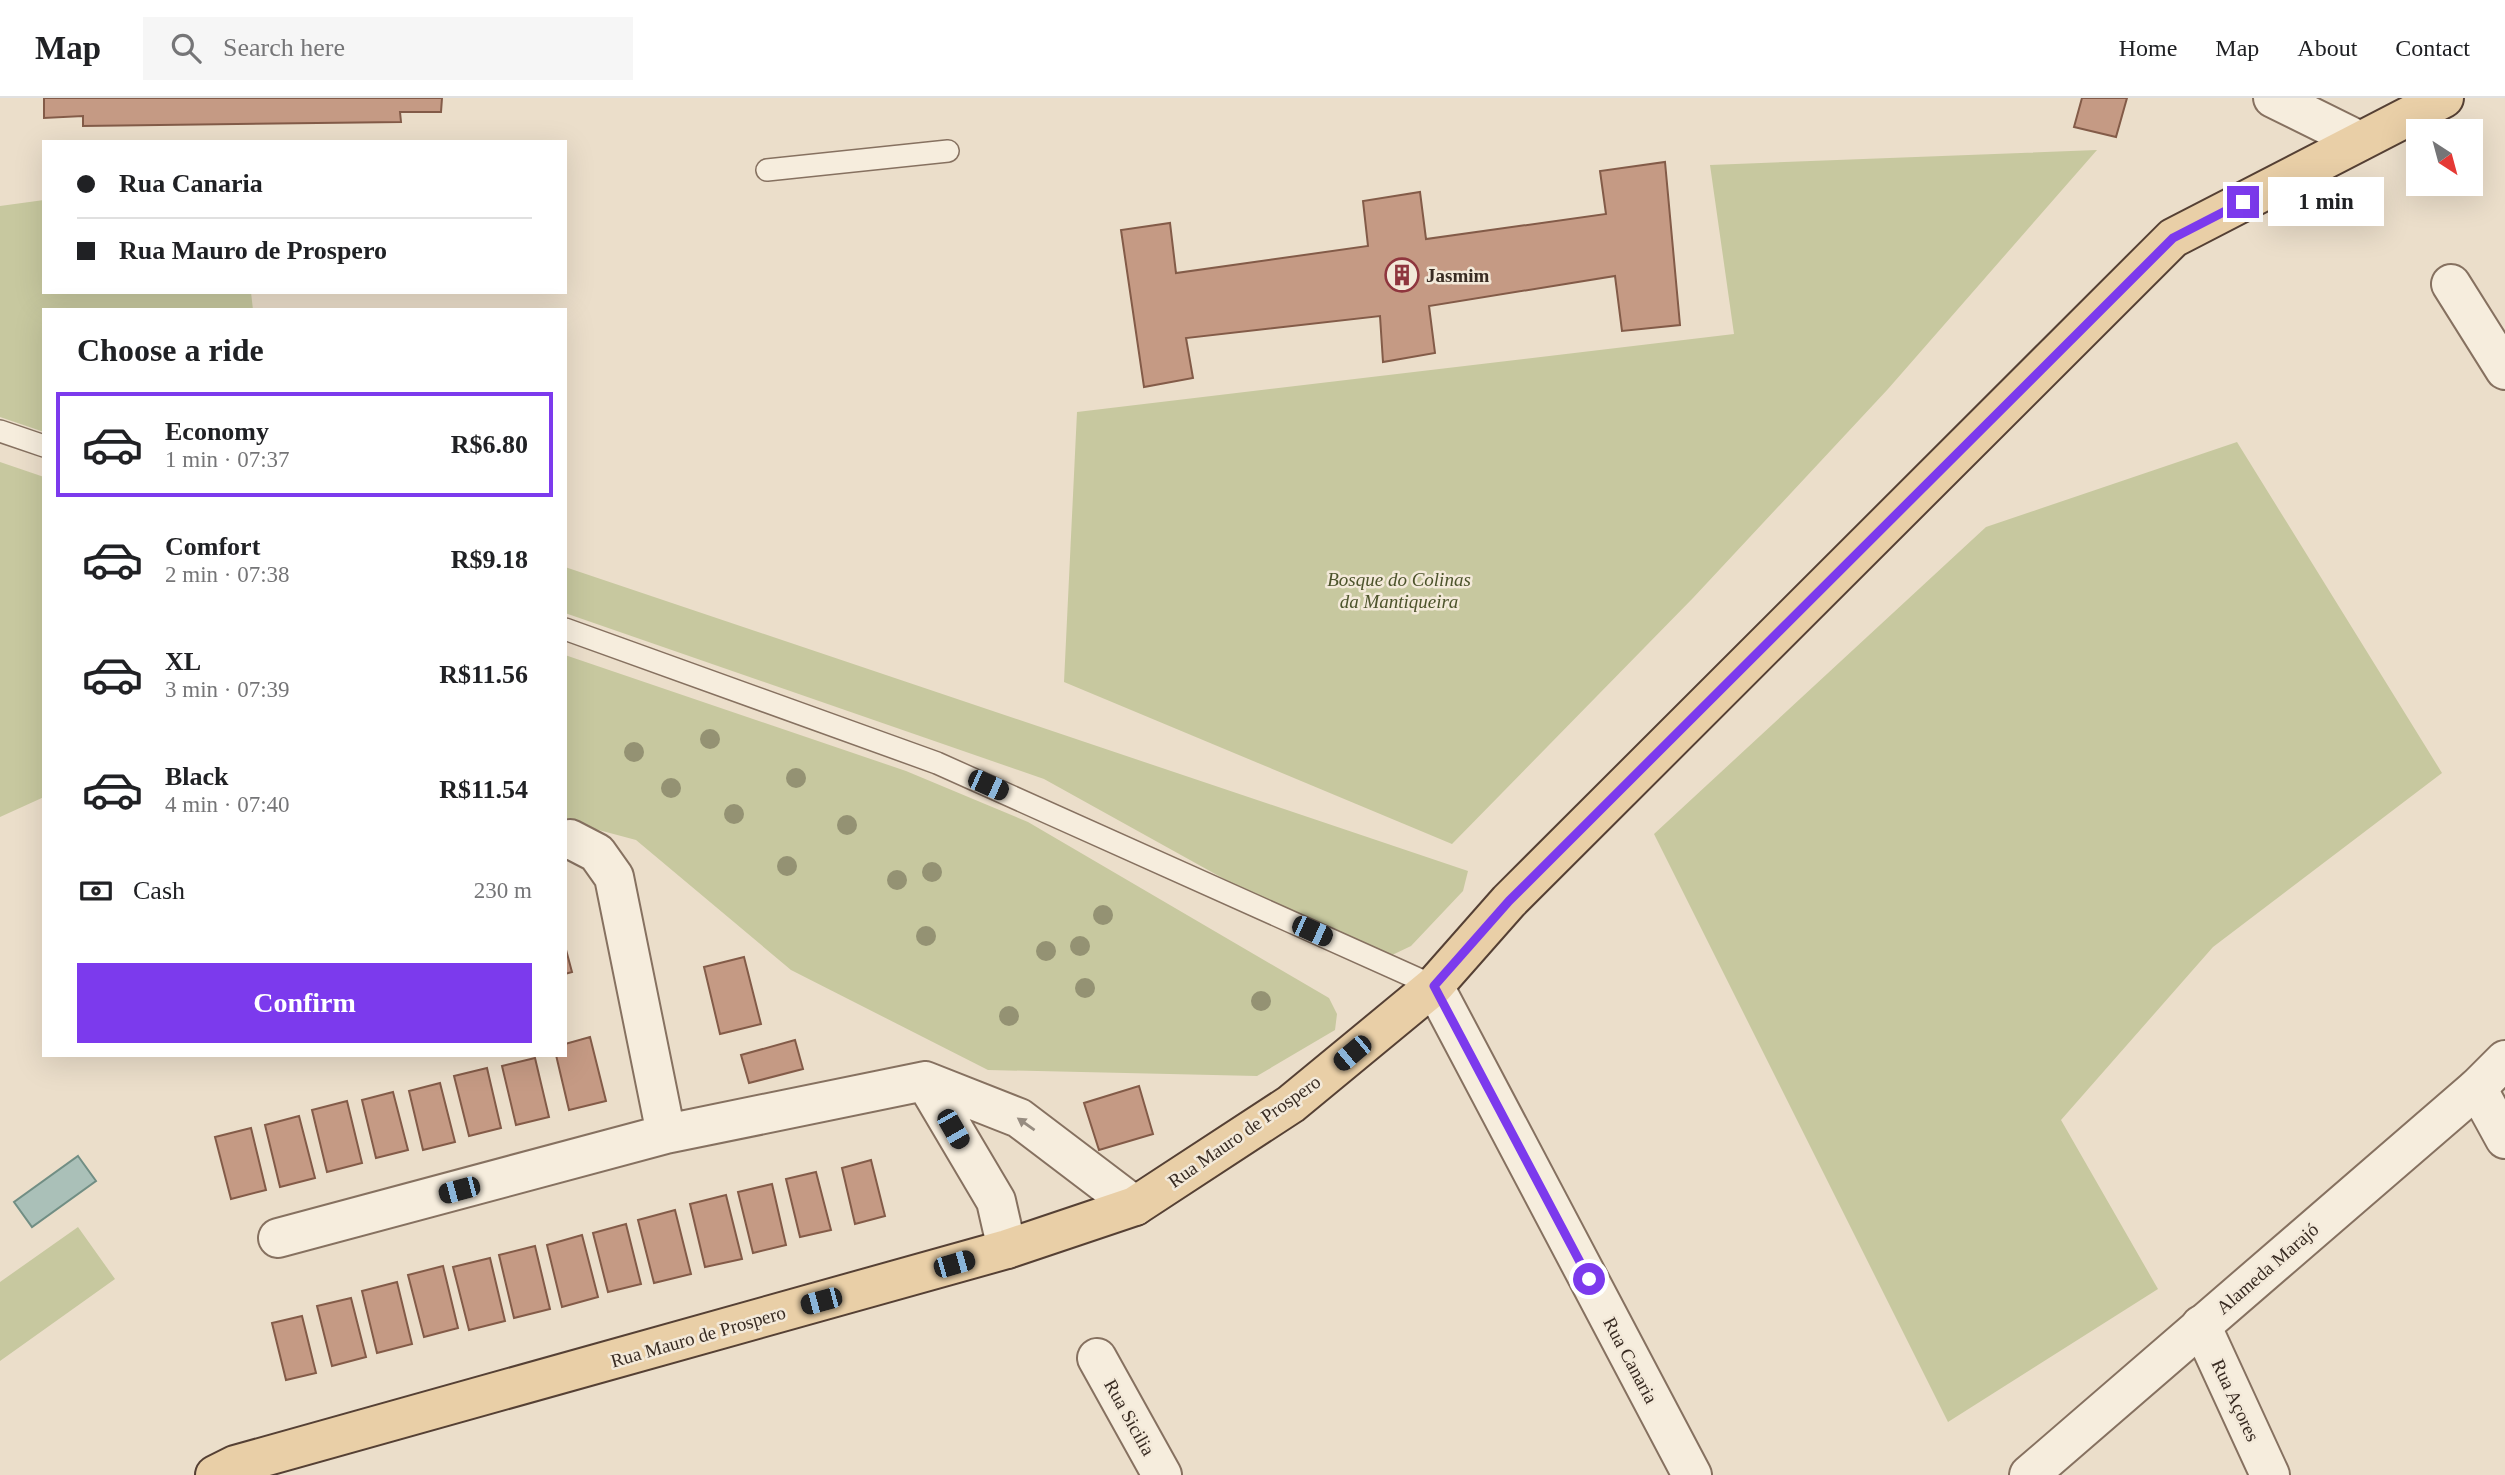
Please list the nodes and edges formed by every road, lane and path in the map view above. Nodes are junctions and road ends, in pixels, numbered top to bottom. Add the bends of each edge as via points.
1 (2273, 98) edge
2 (2444, 98) edge
3 (2360, 141) junction
4 (948, 151) dead end
5 (767, 170) dead end
6 (2451, 284) dead end
7 (2505, 370) edge
8 (0, 431) edge
9 (42, 445) edge
10 (567, 630) edge
11 (567, 840) edge
12 (1434, 986) junction
13 (2505, 1060) edge
14 (925, 1081) junction
15 (2477, 1088) junction
16 (666, 1134) junction
17 (2505, 1139) edge
18 (1135, 1206) junction
19 (278, 1238) dead end
20 (1007, 1250) junction
21 (2201, 1325) junction
22 (1097, 1358) dead end
23 (215, 1475) edge
24 (1162, 1475) edge
25 (1692, 1475) edge
26 (2029, 1475) edge
27 (2270, 1475) edge

1 - 3 street
2 - 3 main road, Rua Mauro de Prospero
3 - 12 main road, Rua Mauro de Prospero via 2173,238 1509,901
4 - 5 lane
6 - 7 street
8 - 9 lane
10 - 12 lane via 937,763
11 - 16 street via 597,853 614,877
12 - 18 main road, Rua Mauro de Prospero via 1290,1104
12 - 25 street, Rua Canaria
13 - 15 street, Alameda Marajó
14 - 16 street
18 -> 14 street via 1018,1118
14 - 20 street via 996,1201
15 - 17 street
15 - 21 street, Alameda Marajó
16 - 19 street
18 - 20 main road, Rua Mauro de Prospero
20 - 23 main road, Rua Mauro de Prospero via 249,1461
21 - 26 street, Alameda Marajó
21 - 27 street, Rua Açores
22 - 24 street, Rua Sicilia

